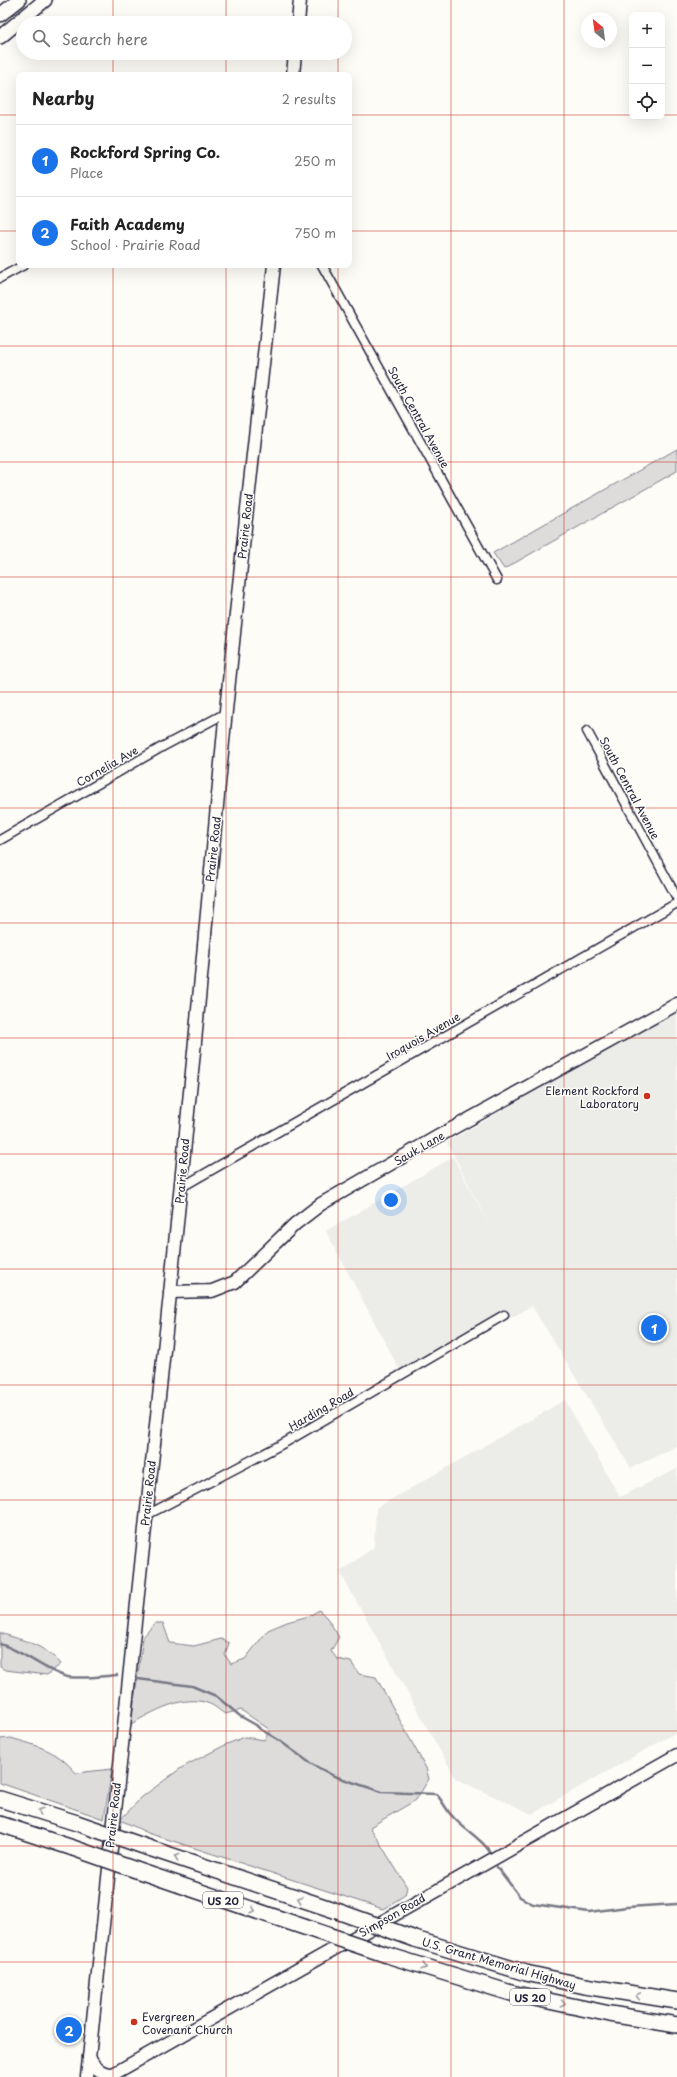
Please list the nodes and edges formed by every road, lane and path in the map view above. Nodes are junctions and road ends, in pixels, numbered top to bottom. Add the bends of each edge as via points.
1 (19, 0) edge
2 (45, 0) edge
3 (300, 0) edge
4 (0, 15) edge
5 (25, 16) edge
6 (299, 16) edge
7 (16, 23) edge
8 (0, 36) edge
9 (294, 60) edge
10 (293, 72) edge
11 (18, 268) edge
12 (274, 268) edge
13 (324, 268) edge
14 (0, 278) edge
15 (497, 580) dead end
16 (226, 713) junction
17 (587, 731) dead end
18 (0, 840) edge
19 (677, 898) edge
20 (677, 902) edge
21 (677, 1004) edge
22 (180, 1188) junction
23 (170, 1292) junction
24 (504, 1315) dead end
25 (145, 1516) junction
26 (677, 1755) edge
27 (0, 1798) edge
28 (0, 1824) edge
29 (677, 2001) edge
30 (677, 2025) edge
31 (89, 2057) junction
32 (111, 2076) edge
33 (87, 2077) edge

1 - 4 main road
2 - 5 main road
3 - 6 street
7 - 8 main road
9 - 10 street
11 - 14 street
12 - 16 street, Prairie Road
13 - 15 street, South Central Avenue
16 - 18 street, Cornelia Ave
16 - 22 street, Prairie Road
17 - 19 street, South Central Avenue
20 - 22 street, Iroquois Avenue
21 - 23 street, Sauk Lane via 321,1204 295,1224 235,1282 212,1291
22 - 23 street, Prairie Road
23 - 25 street, Prairie Road
24 - 25 street, Harding Road via 286,1442
25 - 31 street, Prairie Road
26 - 32 street, Simpson Road
29 -> 27 highway, U.S. Grant Memorial Highway / US 20, bridge via 577,1985 526,1973 415,1939
28 -> 30 highway, U.S. Grant Memorial Highway / US 20, bridge via 387,1955 511,1993
31 - 32 street via 94,2067
31 - 33 street, Prairie Road

